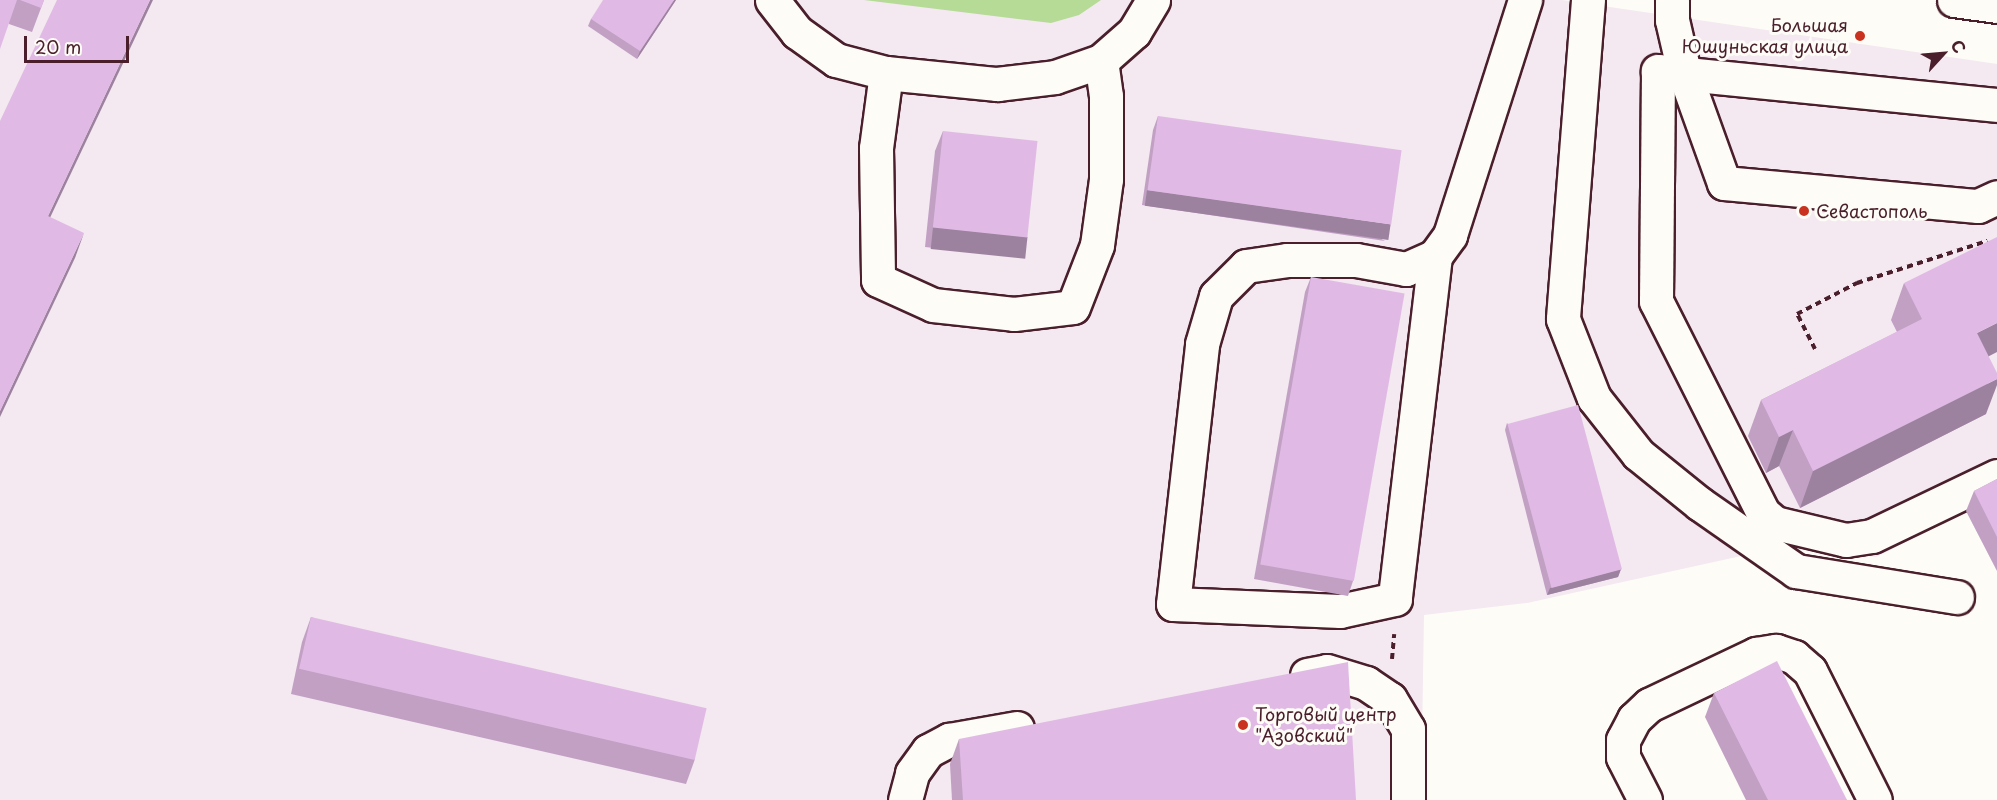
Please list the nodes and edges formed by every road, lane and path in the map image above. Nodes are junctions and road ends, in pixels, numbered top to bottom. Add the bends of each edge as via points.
1 (772, 0) edge
2 (1153, 0) edge
3 (1525, 0) edge
4 (1588, 0) edge
5 (1954, 0) edge
6 (1997, 6) edge
7 (1672, 10) edge
8 (1101, 62) junction
9 (1671, 71) junction
10 (886, 73) junction
11 (1997, 105) edge
12 (1997, 197) edge
13 (1997, 238) edge
14 (1435, 256) junction
15 (1815, 349) dead end
16 (1997, 476) edge
17 (1957, 597) dead end
18 (1395, 599) junction
19 (1281, 680) edge
20 (1390, 699) junction
21 (1052, 722) edge
22 (905, 800) edge
23 (1408, 800) edge
24 (1645, 800) edge
25 (1875, 800) edge

1 - 10 street via 797,32 836,60
2 - 8 street via 1134,32
3 - 14 street via 1450,235
4 - 17 street via 1563,319 1594,398 1638,454 1700,504 1796,571
5 - 6 street
7 - 9 street
8 - 10 street via 1055,77 997,84
8 - 10 street via 1106,96 1106,179 1097,245 1073,307 1014,314 933,305 878,280 876,148
9 - 11 street
9 - 12 street via 1724,183 1978,206
9 - 16 street via 1656,301 1763,513 1788,529 1846,540 1872,536
13 - 15 path via 1857,283 1797,314
14 - 18 street
14 - 18 street via 1406,269 1356,260 1287,260 1246,266 1216,296 1203,344 1173,604 1340,610
18 - 20 path
19 - 20 street via 1327,671 1366,683
20 - 23 street via 1408,729
21 - 22 street via 949,740 928,751 912,773
24 - 25 street via 1623,757 1623,740 1634,719 1649,705 1756,654 1776,651 1794,657 1810,671

